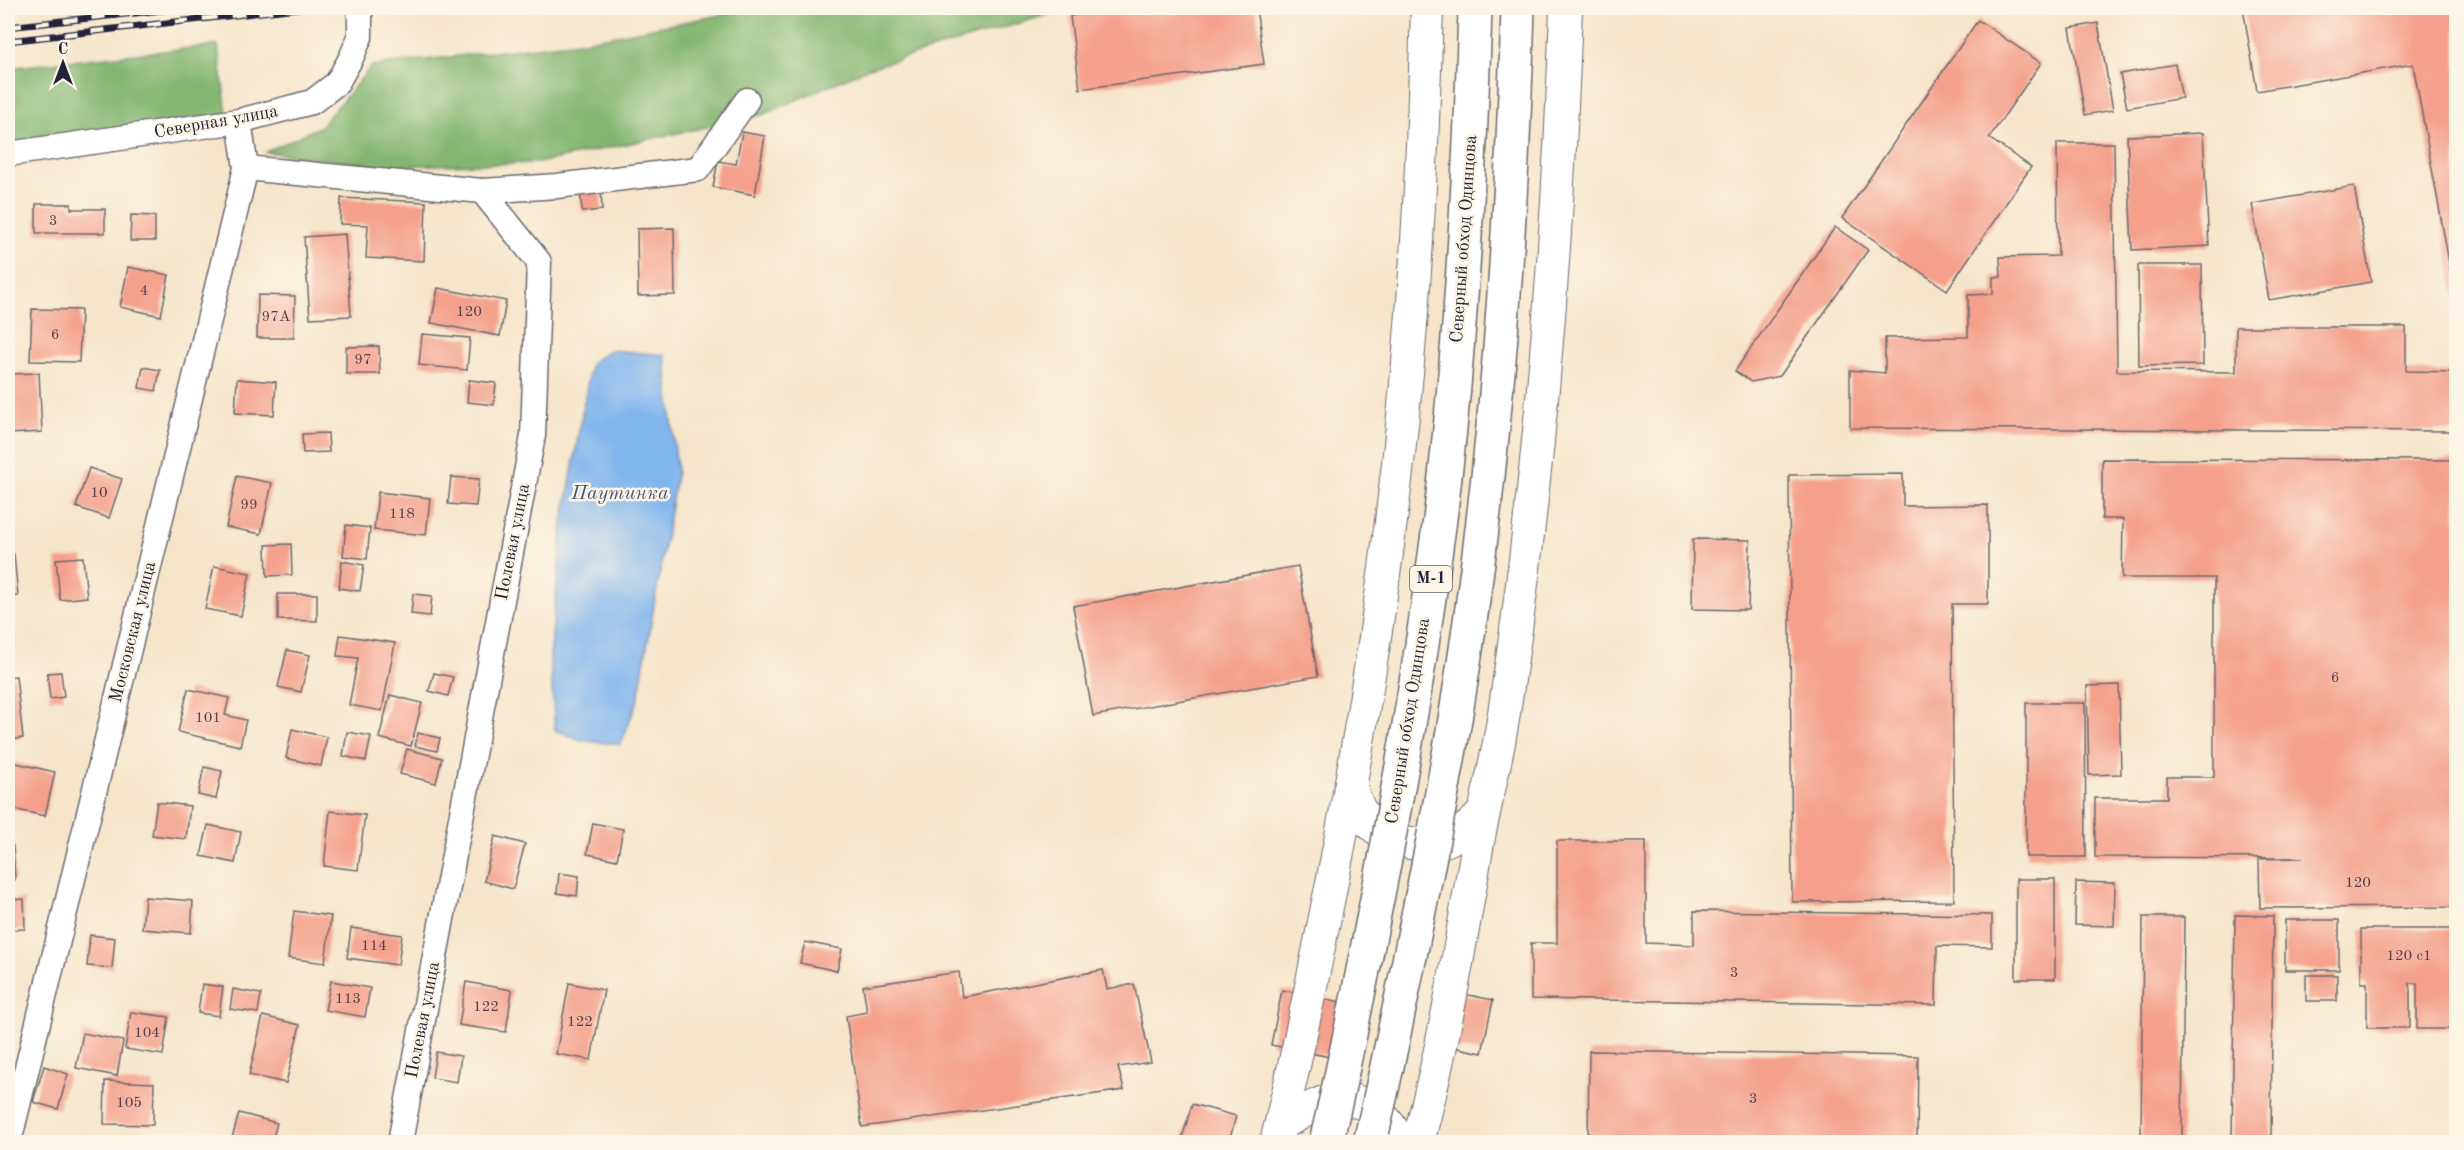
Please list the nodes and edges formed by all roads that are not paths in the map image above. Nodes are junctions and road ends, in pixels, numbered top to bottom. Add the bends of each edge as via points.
1 (360, 8) edge
2 (1427, 8) edge
3 (1475, 8) edge
4 (1518, 8) edge
5 (1566, 8) edge
6 (747, 100) dead end
7 (239, 121) junction
8 (8, 154) edge
9 (246, 168) junction
10 (482, 191) junction
11 (1351, 788) junction
12 (1484, 812) junction
13 (1279, 1133) edge
14 (9, 1143) edge
15 (400, 1143) edge
16 (1326, 1143) edge
17 (1370, 1143) edge
18 (1399, 1143) edge
19 (1418, 1143) edge

1 - 7 street, Северная улица via 360,37 337,83 312,102
2 - 11 main road via 1412,315 1392,512
3 - 16 highway, Северный обход Одинцова / М-1, bridge via 1460,312 1440,517 1415,699
4 - 17 highway, М-1, bridge via 1501,338 1483,522 1457,707
5 - 12 main road via 1550,326 1520,600 1504,717
6 - 10 street via 698,169
7 - 8 street, Северная улица
7 - 9 street, Московская улица
9 - 10 street
9 - 14 street, Московская улица
10 - 15 street, Полевая улица via 538,262 533,436
11 - 12 main road via 1360,810 1376,828 1406,842 1446,841 1467,830
11 - 13 main road
12 - 19 main road via 1447,1020
13 - 18 main road via 1318,1104 1352,1100 1386,1118

